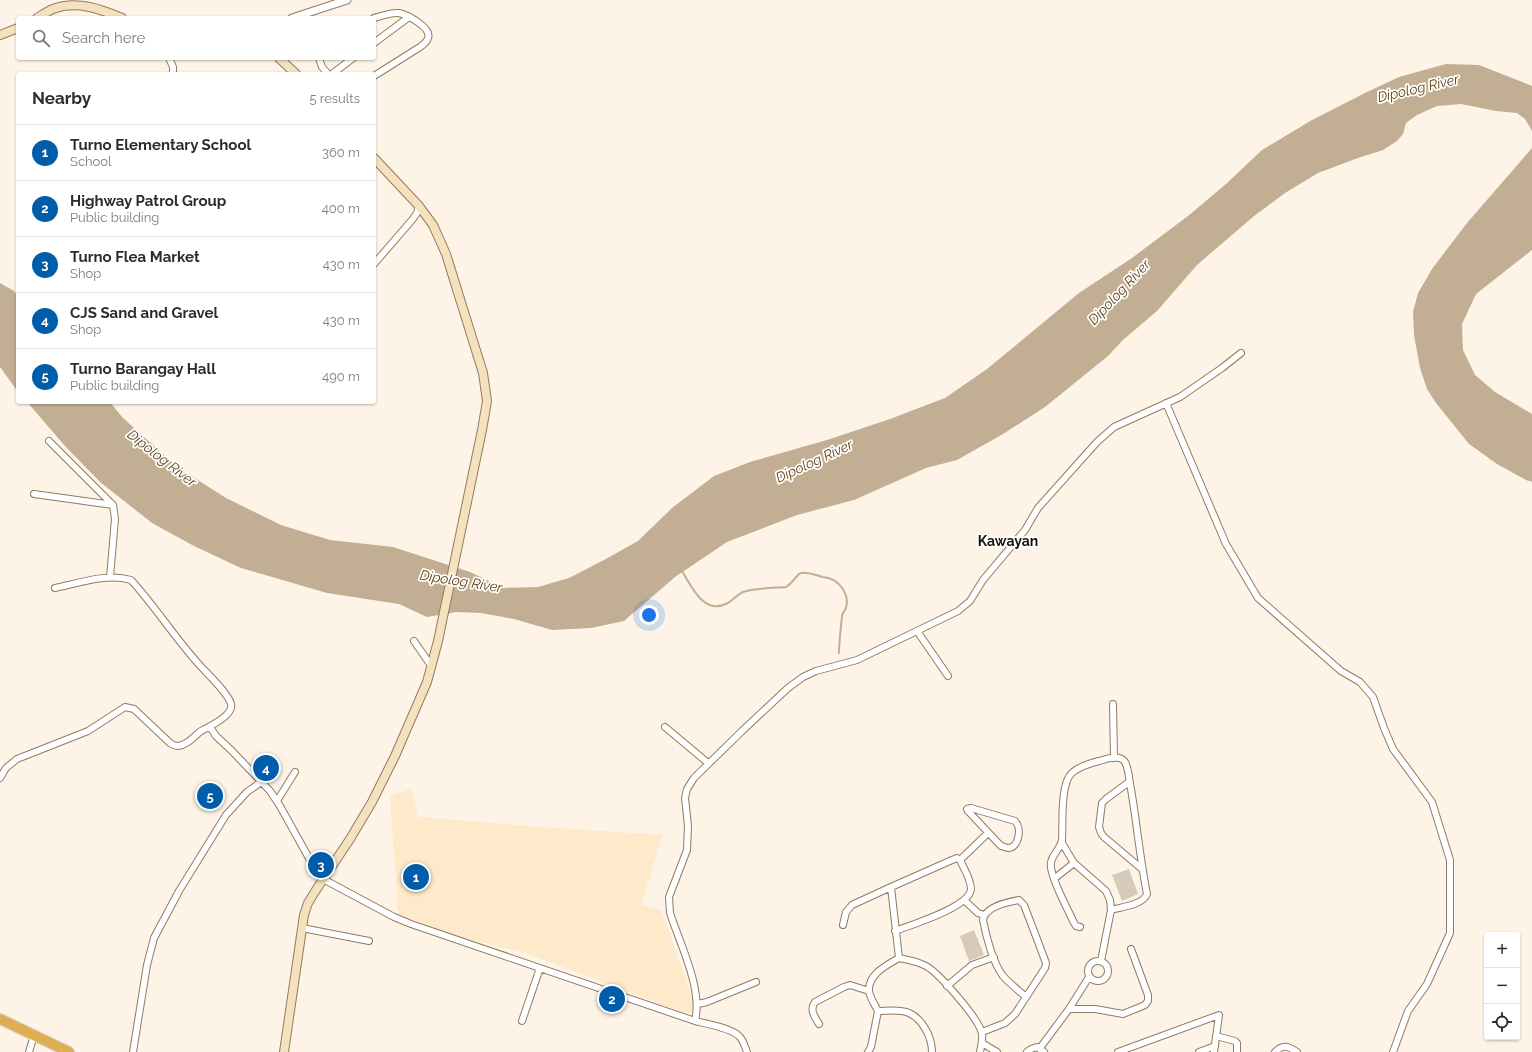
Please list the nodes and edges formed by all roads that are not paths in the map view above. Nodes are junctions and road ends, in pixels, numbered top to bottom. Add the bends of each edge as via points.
1 (347, 0) edge
2 (40, 16) edge
3 (117, 16) edge
4 (298, 16) edge
5 (376, 17) edge
6 (409, 17) junction
7 (16, 29) edge
8 (0, 35) edge
9 (376, 42) edge
10 (170, 60) edge
11 (281, 60) edge
12 (320, 60) edge
13 (350, 60) edge
14 (173, 72) edge
15 (294, 72) edge
16 (326, 72) edge
17 (335, 72) edge
18 (376, 75) edge
19 (376, 160) edge
20 (419, 206) junction
21 (376, 262) edge
22 (1241, 353) dead end
23 (1166, 403) junction
24 (50, 441) dead end
25 (34, 494) dead end
26 (113, 506) junction
27 (110, 578) junction
28 (55, 588) dead end
29 (917, 631) junction
30 (414, 641) dead end
31 (432, 667) junction
32 (948, 676) dead end
33 (1113, 704) dead end
34 (210, 727) junction
35 (665, 727) dead end
36 (1114, 758) junction
37 (708, 763) junction
38 (295, 772) dead end
39 (0, 778) edge
40 (261, 782) junction
41 (1129, 782) junction
42 (277, 801) junction
43 (988, 833) junction
44 (1062, 843) junction
45 (960, 860) junction
46 (1074, 863) junction
47 (1142, 869) junction
48 (1055, 878) junction
49 (323, 879) junction
50 (890, 887) junction
51 (964, 900) junction
52 (1111, 910) junction
53 (984, 915) junction
54 (843, 925) dead end
55 (1080, 927) dead end
56 (302, 928) junction
57 (895, 931) junction
58 (369, 941) dead end
59 (1131, 948) dead end
60 (994, 957) junction
61 (899, 958) junction
62 (1101, 962) junction
63 (540, 968) junction
64 (1089, 977) junction
65 (756, 982) dead end
66 (947, 986) junction
67 (869, 991) junction
68 (1026, 997) junction
69 (698, 1004) junction
70 (1069, 1009) junction
71 (878, 1011) junction
72 (0, 1018) edge
73 (522, 1021) dead end
74 (695, 1021) junction
75 (819, 1024) dead end
76 (982, 1032) junction
77 (34, 1035) junction
78 (1216, 1036) junction
79 (982, 1043) junction
80 (57, 1049) edge
81 (1214, 1049) edge
82 (1042, 1050) edge
83 (29, 1052) edge
84 (69, 1052) edge
85 (133, 1052) edge
86 (284, 1052) edge
87 (747, 1052) edge
88 (868, 1052) edge
89 (932, 1052) edge
90 (980, 1052) edge
91 (997, 1052) edge
92 (1027, 1052) edge
93 (1120, 1052) edge
94 (1199, 1052) edge
95 (1237, 1052) edge
96 (1275, 1052) edge
97 (1297, 1052) edge
98 (1393, 1052) edge

1 - 4 street
2 - 3 main road via 54,8 73,4 96,7
5 - 6 street via 398,13
6 - 9 street
6 - 18 street via 426,28 429,37 426,42
7 - 8 main road
10 - 14 street
11 - 15 main road
12 - 16 street
13 - 17 street
19 - 20 main road
20 - 21 street via 412,220
20 - 31 main road via 432,225 446,254 483,373 487,401
22 - 23 street via 1180,397
23 - 29 street via 1114,427 1097,442 1038,508 1025,530 983,580 966,606
23 - 98 street via 1226,544 1258,598 1341,671 1360,682 1373,697 1393,749 1432,802 1450,860 1450,933 1427,984 1408,1011
24 - 26 street
25 - 26 street
26 - 27 street via 115,519
27 - 28 street
27 - 34 street via 130,580 229,700 230,711
29 - 32 street
29 - 37 street via 858,660 803,677
30 - 31 street
31 - 49 main road via 395,756 372,802
33 - 36 street
34 - 39 street via 184,744 175,746 134,709 125,707 88,731 17,759 6,768
34 - 40 street
35 - 37 street
36 - 41 street via 1126,764
36 - 44 street via 1077,769 1067,778
37 - 69 street via 686,789 687,850 668,906 691,974
38 - 42 street
40 - 42 street
40 - 85 street via 247,792 226,815 179,891 154,938
41 - 47 street
41 - 47 street via 1102,803 1099,827 1104,837
42 - 49 street
43 - 43 street via 967,809 1015,821 1020,830 1016,843 1008,848 1001,846
43 - 45 street
44 - 46 street
44 - 48 street via 1051,861
45 - 50 street via 957,858
45 - 51 street via 971,890 968,898
46 - 48 street
46 - 52 street via 1106,891
47 - 52 street via 1146,897 1140,902
48 - 55 street via 1073,921
49 - 56 main road via 308,903
49 - 63 street via 411,924
50 - 54 street via 852,906 846,912
50 - 57 street
51 - 53 street
51 - 57 street via 930,919
52 - 62 street
53 - 60 street via 984,924
53 - 68 street via 1011,901 1019,900 1024,905 1046,963
56 - 58 street
56 - 86 main road
57 - 61 street
59 - 70 street via 1148,995 1145,1004 1123,1014 1095,1009
60 - 66 street via 972,965
60 - 68 street via 1004,977
61 - 66 street via 926,966
61 - 67 street via 876,974
62 - 64 street via 1095,961 1088,966
62 - 64 street via 1107,968 1106,977 1096,982
63 - 73 street
63 - 74 street
64 - 70 street
65 - 69 street
66 - 76 street via 971,1014
67 - 71 street
67 - 75 street via 850,985 815,1002 812,1012
68 - 76 street via 1015,1014 1005,1023
69 - 74 street
70 - 82 street
71 - 88 street
71 - 89 street via 900,1011 916,1017 931,1040
72 - 77 highway
74 - 87 street via 740,1036
76 - 79 street
77 - 80 highway
77 - 83 street
78 - 81 street
78 - 93 street via 1220,1016 1218,1015
78 - 95 street via 1235,1041
79 - 90 street
79 - 91 street
80 - 84 highway
81 - 94 street
82 - 92 street via 1034,1047
96 - 97 street via 1283,1046

